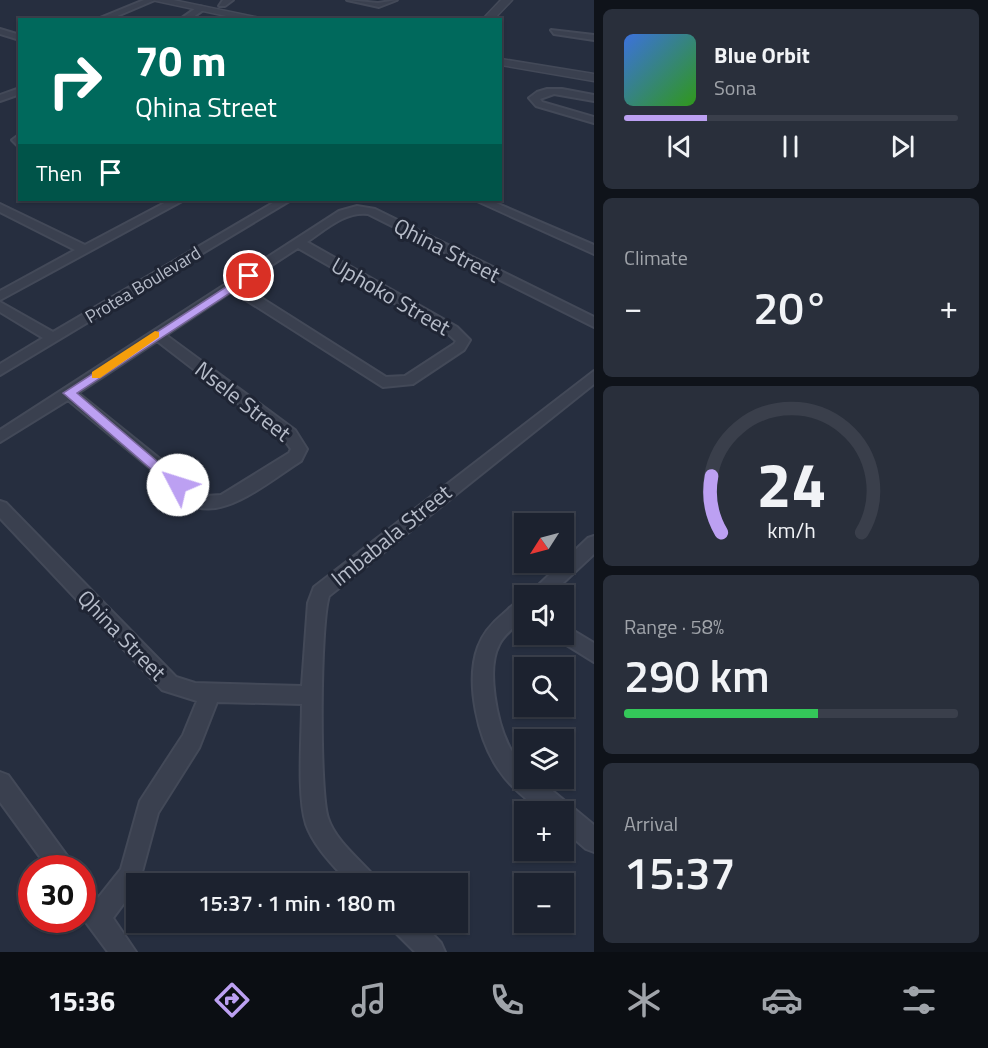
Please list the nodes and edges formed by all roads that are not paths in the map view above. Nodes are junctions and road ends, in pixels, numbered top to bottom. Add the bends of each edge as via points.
1 (150, 0) edge
2 (157, 0) edge
3 (351, 0) edge
4 (393, 0) edge
5 (507, 0) edge
6 (202, 8) junction
7 (104, 18) edge
8 (186, 18) edge
9 (254, 18) edge
10 (489, 18) edge
11 (0, 31) edge
12 (554, 32) dead end
13 (18, 37) edge
14 (594, 38) edge
15 (502, 62) edge
16 (594, 78) edge
17 (18, 91) edge
18 (0, 98) edge
19 (594, 98) edge
20 (594, 120) edge
21 (176, 201) edge
22 (283, 201) edge
23 (484, 201) edge
24 (0, 207) edge
25 (299, 243) junction
26 (84, 250) junction
27 (594, 250) edge
28 (233, 286) junction
29 (0, 296) edge
30 (0, 306) edge
31 (594, 323) edge
32 (156, 334) junction
33 (53, 338) junction
34 (0, 370) edge
35 (594, 376) edge
36 (69, 393) junction
37 (0, 437) edge
38 (0, 507) edge
39 (594, 543) edge
40 (549, 585) edge
41 (514, 618) edge
42 (574, 640) edge
43 (594, 654) edge
44 (211, 692) junction
45 (312, 695) junction
46 (0, 783) edge
47 (548, 801) edge
48 (574, 824) edge
49 (594, 841) edge
50 (53, 855) edge
51 (356, 873) edge
52 (96, 915) edge
53 (98, 918) junction
54 (414, 933) edge
55 (123, 952) edge
56 (432, 952) edge

1 - 7 street
2 - 6 street
3 - 4 street via 380,5
5 - 10 street
6 - 8 street
6 - 9 street
11 - 13 street
12 - 14 street
15 - 16 street
17 - 18 street
19 - 20 street via 548,91 534,98 539,104
21 - 26 street
22 - 33 street, Protea Boulevard
23 - 27 street
24 - 26 street
25 - 28 street, Qhina Street
25 - 28 street, Uphoko Street via 452,330 463,340 459,347 408,381 383,382
25 - 31 street, Qhina Street via 343,213 365,209
26 - 29 street
28 - 32 street, Qhina Street
30 - 33 street
32 - 36 street, Qhina Street
32 - 36 street, Nsele Street via 289,434 299,448 295,456 225,501 203,503
33 - 34 street, Protea Boulevard
35 - 45 street, Imbabala Street via 321,592 317,603
36 - 37 street, Qhina Street
38 - 44 street, Qhina Street via 159,676 181,690
39 - 40 street
41 - 47 street via 488,645 484,667 486,698 498,748 507,763
42 - 43 street
44 - 45 street, Qhina Street
44 - 53 street via 191,741 148,809 131,875
45 - 51 street, Imbabala Street via 317,822 327,840
46 - 50 street
48 - 49 street
52 - 53 street
53 - 55 street
54 - 56 street

